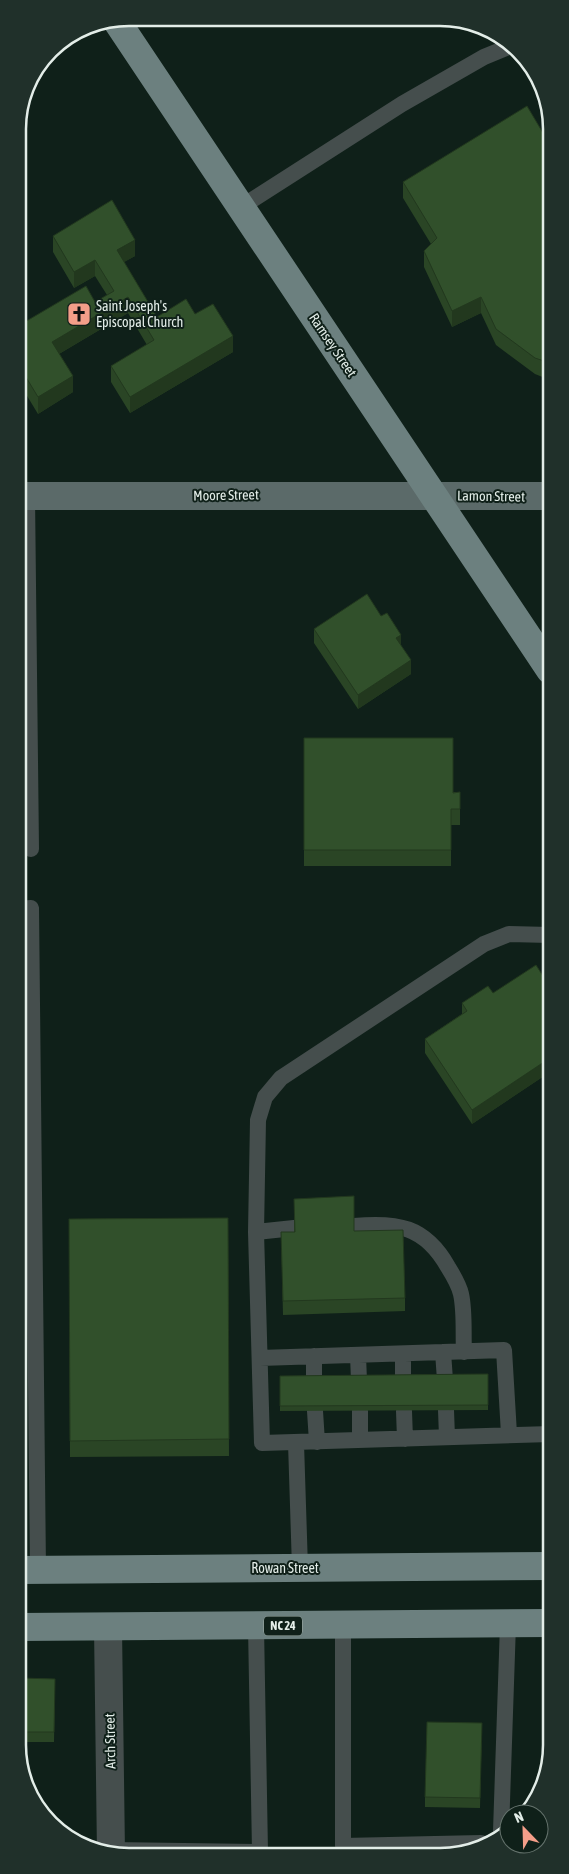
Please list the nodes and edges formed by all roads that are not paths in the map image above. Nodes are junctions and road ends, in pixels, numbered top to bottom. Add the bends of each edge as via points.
1 (120, 26) edge
2 (503, 49) edge
3 (241, 207) junction
4 (433, 495) junction
5 (26, 496) edge
6 (543, 496) edge
7 (26, 628) edge
8 (543, 660) edge
9 (31, 849) dead end
10 (543, 935) edge
11 (26, 1013) edge
12 (354, 1226) edge
13 (294, 1228) edge
14 (256, 1232) junction
15 (443, 1352) junction
16 (464, 1352) junction
17 (402, 1354) junction
18 (358, 1355) junction
19 (314, 1356) junction
20 (260, 1358) junction
21 (445, 1380) edge
22 (314, 1381) edge
23 (359, 1381) edge
24 (403, 1381) edge
25 (446, 1410) edge
26 (315, 1411) edge
27 (360, 1411) edge
28 (404, 1411) edge
29 (509, 1434) junction
30 (543, 1434) edge
31 (447, 1437) junction
32 (405, 1439) junction
33 (360, 1440) junction
34 (317, 1442) junction
35 (296, 1443) junction
36 (543, 1566) edge
37 (300, 1568) junction
38 (29, 1570) edge
39 (508, 1624) junction
40 (543, 1624) edge
41 (343, 1625) junction
42 (256, 1626) junction
43 (26, 1627) edge
44 (108, 1627) junction
45 (502, 1804) edge
46 (469, 1843) edge
47 (111, 1846) edge
48 (260, 1848) edge

1 - 3 main road, Ramsey Street
2 - 3 lane via 402,104
3 - 4 main road, Ramsey Street
4 - 5 street, Moore Street
4 - 6 street, Lamon Street
4 - 8 main road, Ramsey Street
7 - 9 lane
10 - 14 lane via 509,934 484,944 280,1078 265,1096 258,1120
11 - 38 lane
12 - 16 lane via 382,1223 410,1229 428,1240 444,1260 462,1294
13 - 14 lane
14 - 20 lane
15 - 16 lane
15 - 17 lane
15 - 21 lane
16 - 29 lane via 504,1350
17 - 18 lane
17 - 24 lane
18 - 19 lane
18 - 23 lane
19 - 20 lane
19 - 22 lane
20 - 35 lane via 262,1443
25 - 31 lane
26 - 34 lane
27 - 33 lane
28 - 32 lane
29 - 30 lane
29 - 31 lane
31 - 32 lane
32 - 33 lane
33 - 34 lane
34 - 35 lane
35 - 37 lane
36 - 37 main road, Rowan Street
37 - 38 main road, Rowan Street
39 - 40 main road, NC 24
39 - 41 main road, NC 24
39 - 45 lane
41 - 42 main road, NC 24
41 - 46 lane via 343,1846
42 - 44 main road, NC 24
42 - 48 lane
43 - 44 main road, NC 24
44 - 47 street, Arch Street

